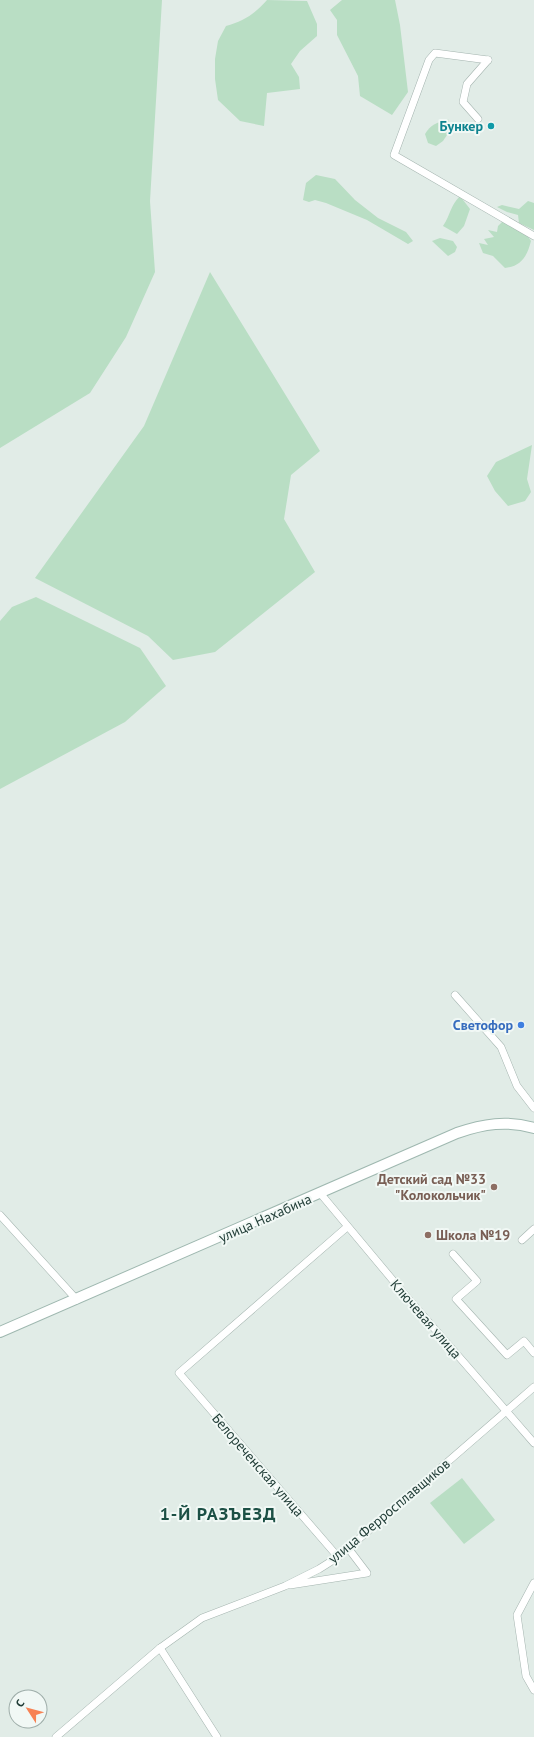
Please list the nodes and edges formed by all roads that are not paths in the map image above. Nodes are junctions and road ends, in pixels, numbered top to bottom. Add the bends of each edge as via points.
1 (478, 119) dead end
2 (534, 236) edge
3 (455, 995) dead end
4 (534, 1108) edge
5 (534, 1128) edge
6 (320, 1193) junction
7 (0, 1215) edge
8 (347, 1227) junction
9 (534, 1229) edge
10 (522, 1240) dead end
11 (453, 1254) dead end
12 (77, 1300) junction
13 (0, 1332) edge
14 (534, 1353) edge
15 (534, 1387) edge
16 (506, 1411) junction
17 (534, 1443) edge
18 (348, 1548) junction
19 (338, 1557) junction
20 (534, 1583) edge
21 (285, 1586) junction
22 (160, 1648) junction
23 (534, 1690) edge
24 (56, 1737) edge
25 (217, 1737) edge

1 - 2 street via 463,102 467,84 488,60 435,53 429,60 394,155
3 - 4 street via 501,1047 516,1086
5 - 6 main road, улица Нахабина via 505,1123 473,1127
6 - 8 street, Ключевая улица
6 - 12 main road, улица Нахабина
7 - 12 street
8 - 16 street, Ключевая улица
8 - 19 street, Белореченская улица via 179,1373
9 - 10 street
11 - 14 street via 476,1281 456,1299 507,1355 524,1341
12 - 13 main road, улица Нахабина
15 - 16 street, улица Ферросплавщиков
16 - 17 street, Ключевая улица
16 - 18 street, улица Ферросплавщиков
18 - 19 street, улица Ферросплавщиков
18 - 21 street via 368,1573
19 - 21 street, улица Ферросплавщиков
20 - 23 street via 518,1615 526,1676
21 - 22 street, улица Ферросплавщиков via 202,1618
22 - 24 street, улица Ферросплавщиков
22 - 25 street

